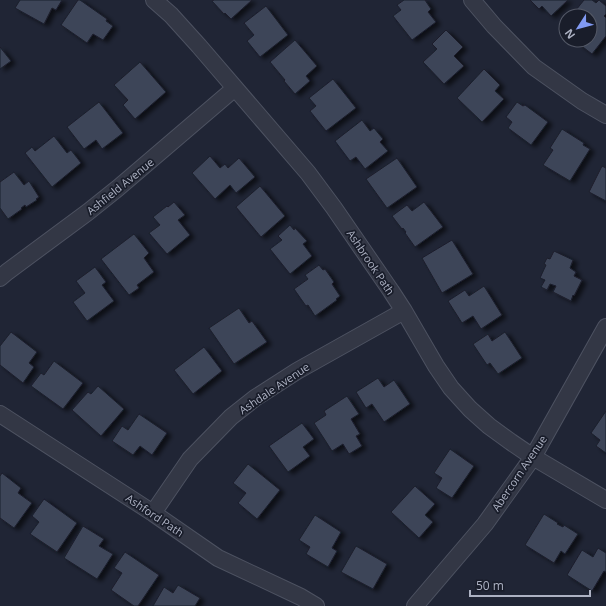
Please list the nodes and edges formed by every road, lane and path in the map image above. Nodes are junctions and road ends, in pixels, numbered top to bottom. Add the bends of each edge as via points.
1 (154, 0) edge
2 (472, 0) edge
3 (236, 88) junction
4 (606, 115) edge
5 (0, 278) edge
6 (404, 311) junction
7 (606, 327) edge
8 (0, 414) edge
9 (533, 457) junction
10 (606, 500) edge
11 (153, 513) junction
12 (316, 606) edge
13 (415, 606) edge

1 - 3 street, Ashbrook Path via 171,15
2 - 4 street via 534,67
3 - 5 street, Ashfield Avenue via 118,188
3 - 6 street, Ashbrook Path via 308,173
6 - 9 street, Ashbrook Path via 451,388 489,426
6 - 11 street, Ashdale Avenue via 297,371 232,417 190,459
7 - 9 street, Abercorn Avenue
8 - 11 street, Ashford Path
9 - 10 street, Ashbrook Path
9 - 13 street, Abercorn Avenue via 484,524
11 - 12 street, Ashford Path via 218,558

